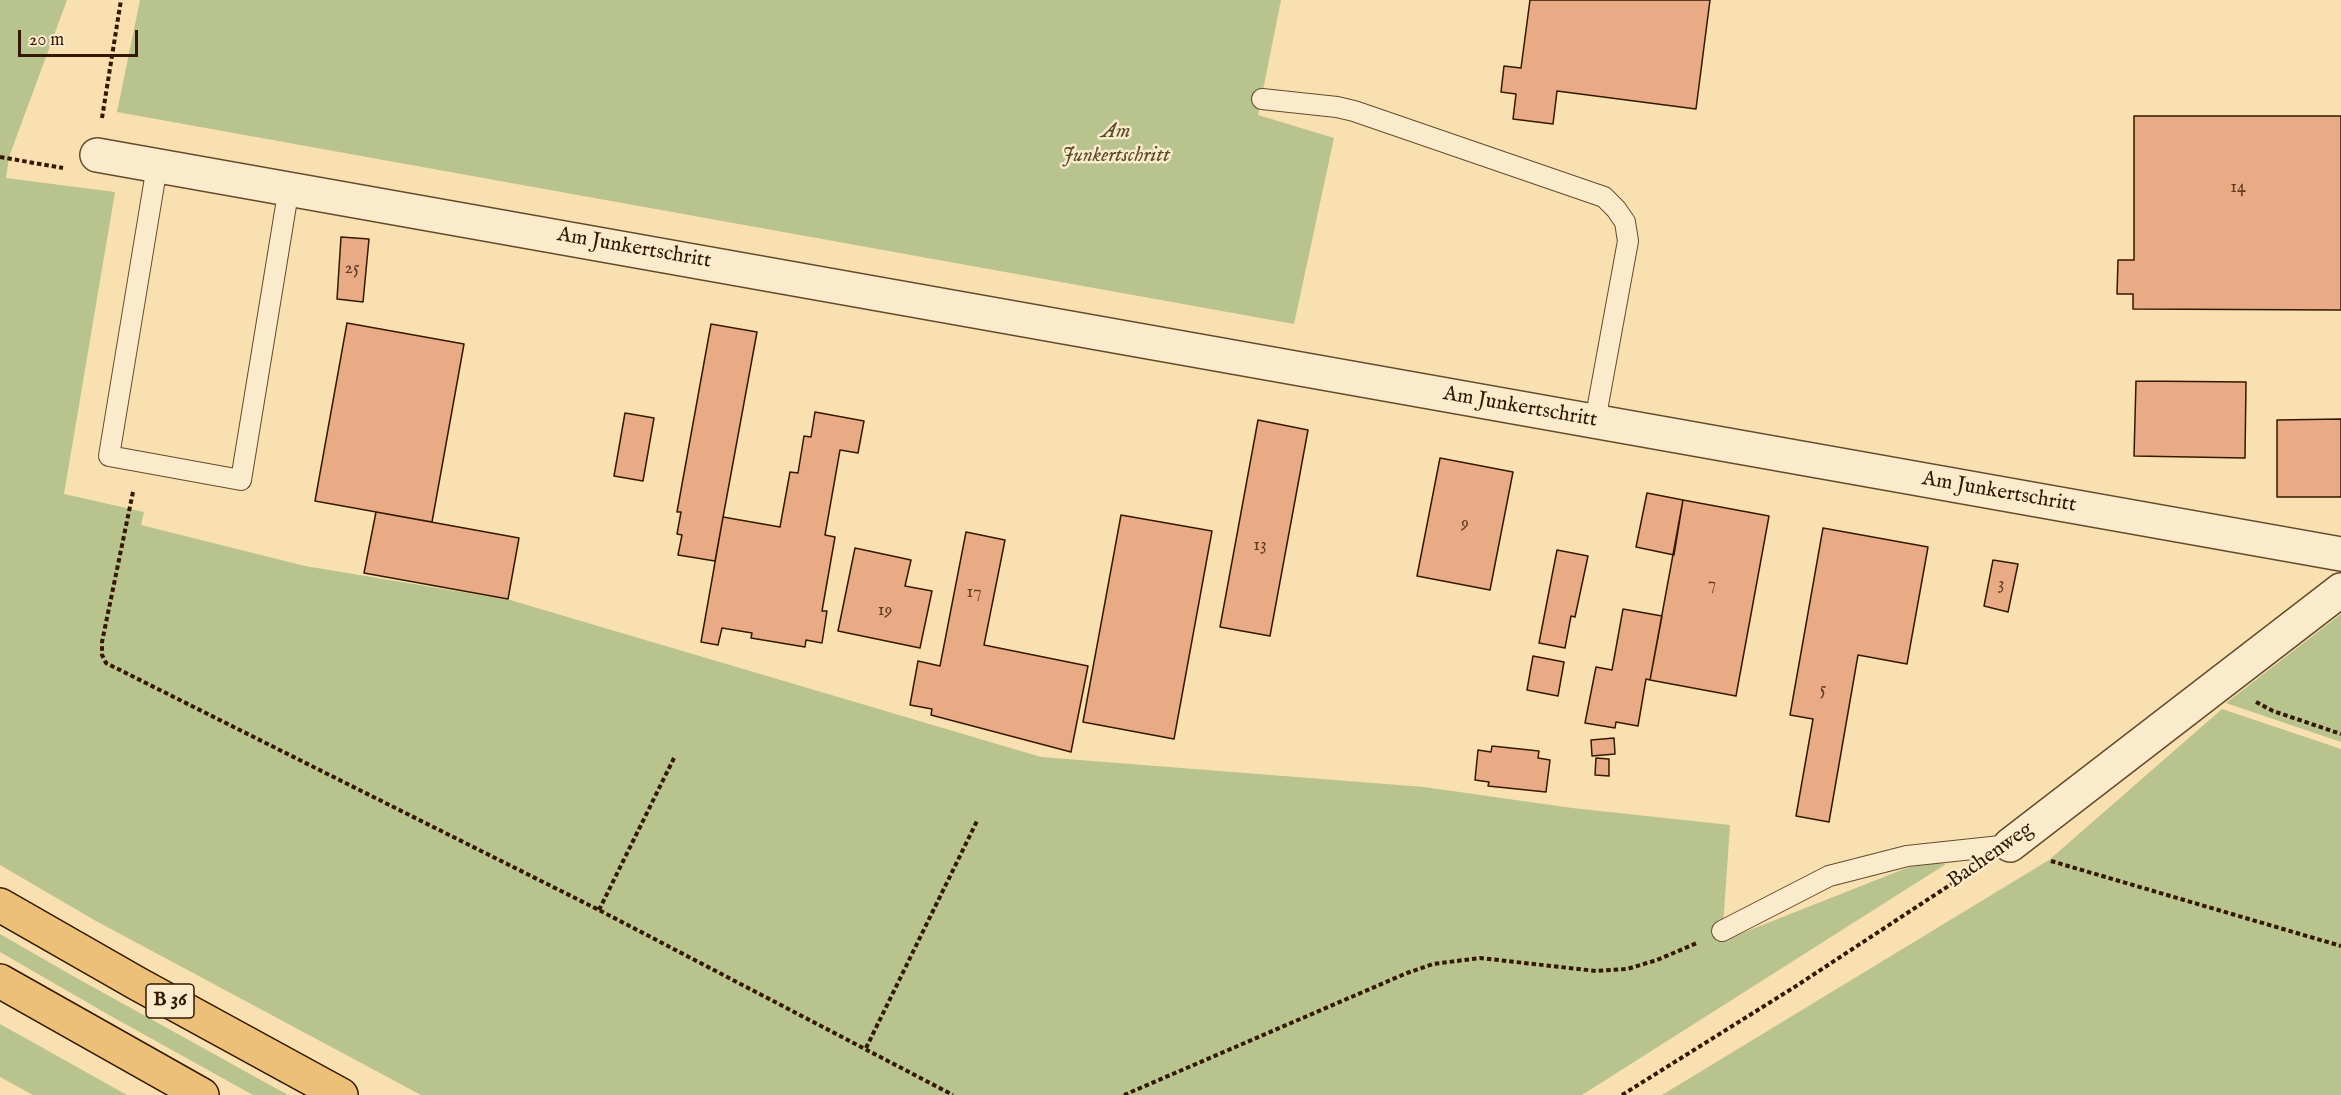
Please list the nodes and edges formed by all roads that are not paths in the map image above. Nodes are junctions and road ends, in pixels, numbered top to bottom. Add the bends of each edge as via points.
1 (1262, 99) dead end
2 (96, 155) road end
3 (157, 166) junction
4 (289, 188) junction
5 (1595, 421) junction
6 (2341, 554) edge
7 (2341, 590) edge
8 (2010, 845) joint
9 (0, 905) edge
10 (1722, 932) road end
11 (0, 981) edge
12 (202, 1095) edge
13 (341, 1095) edge

1 - 5 lane via 1354,111 1604,197 1625,222 1628,241
2 - 3 street, Am Junkertschritt
3 - 4 street, Am Junkertschritt
3 - 4 lane via 109,456 241,480
4 - 5 street, Am Junkertschritt
5 - 6 street, Am Junkertschritt
7 - 8 street, Bachenweg
8 - 10 lane via 1908,856 1829,876
9 - 13 highway, B 36
11 - 12 highway

